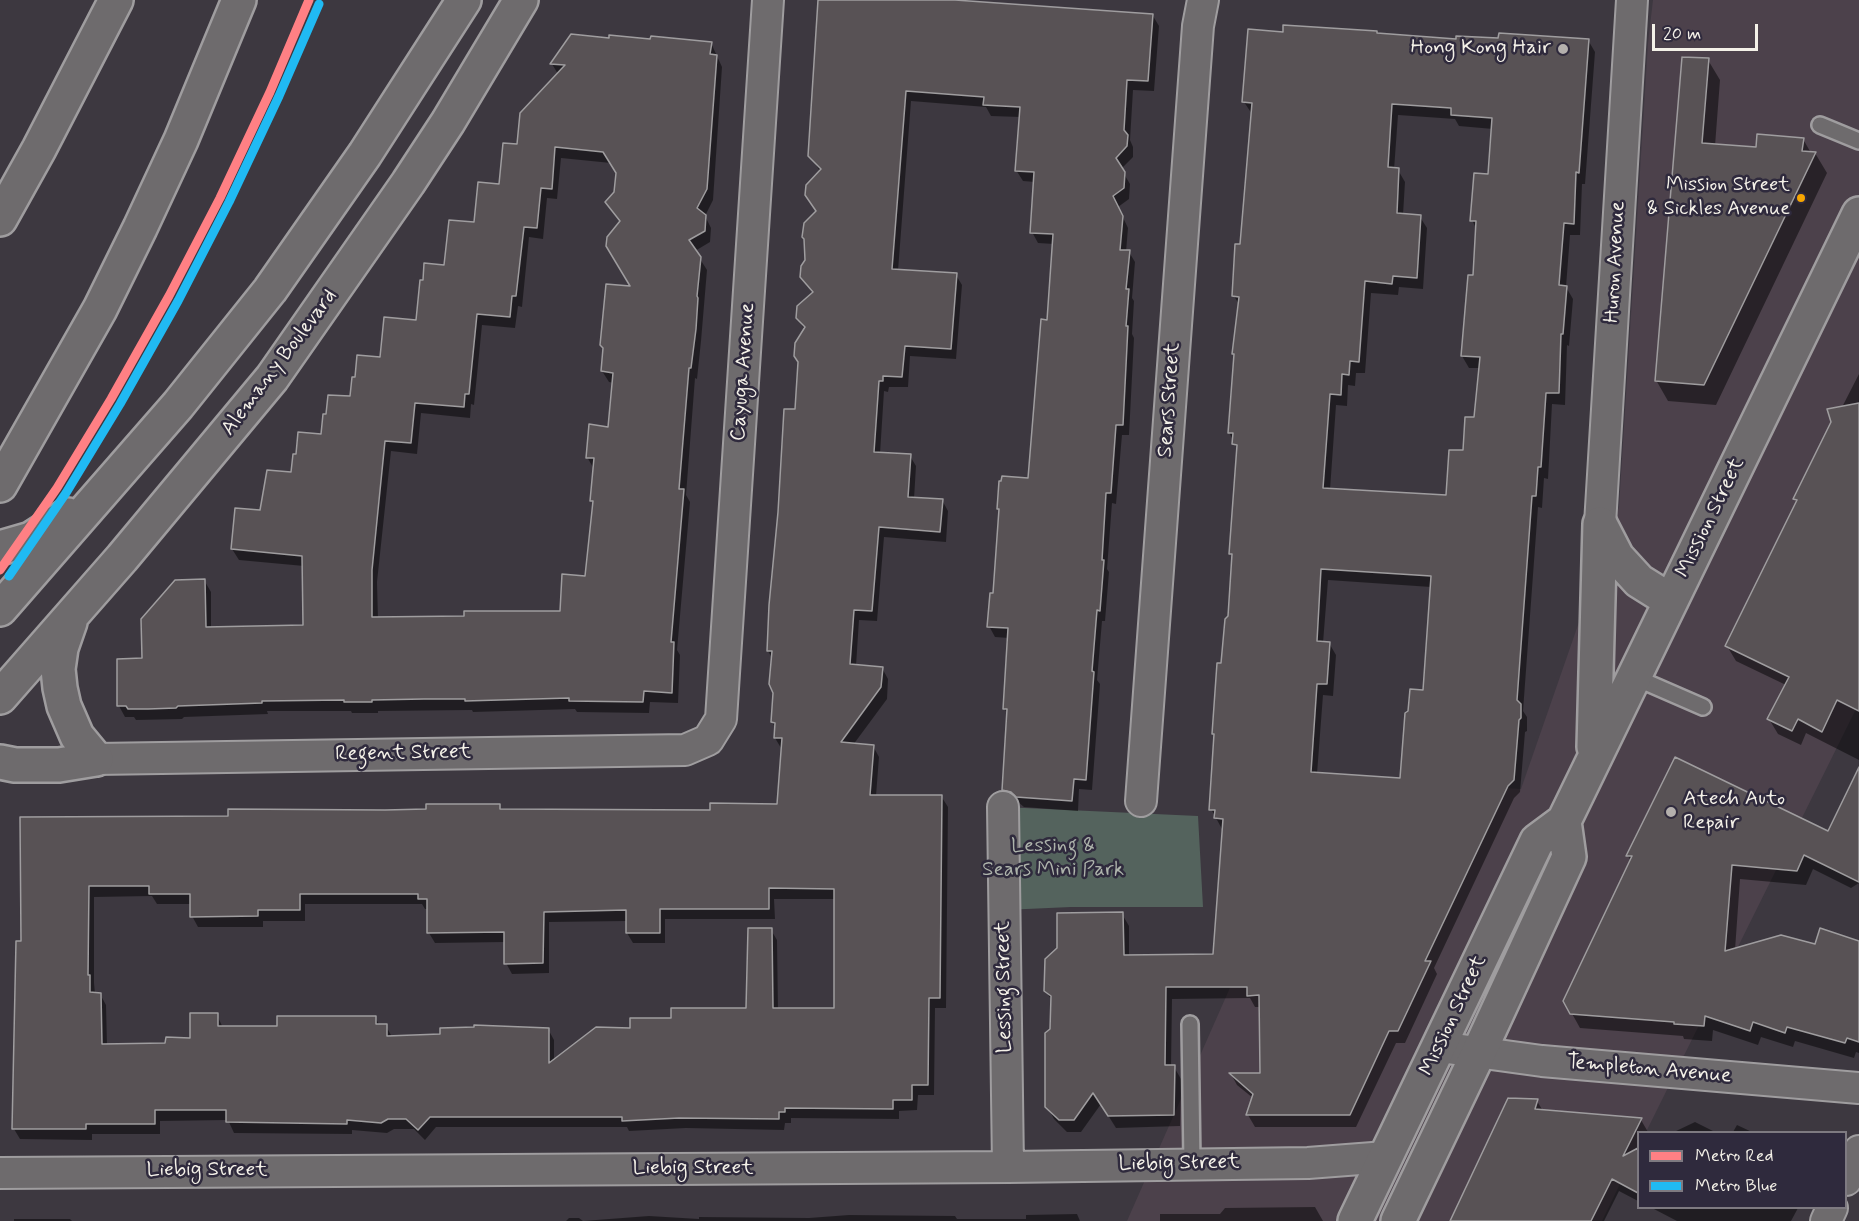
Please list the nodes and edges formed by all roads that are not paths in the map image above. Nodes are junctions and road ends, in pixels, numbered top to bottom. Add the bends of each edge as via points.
1 (116, 0) edge
2 (239, 0) edge
3 (464, 0) edge
4 (520, 0) edge
5 (768, 0) edge
6 (1203, 0) edge
7 (1632, 0) edge
8 (1820, 125) dead end
9 (1859, 141) edge
10 (1859, 214) edge
11 (0, 219) edge
12 (0, 485) edge
13 (100, 495) junction
14 (1600, 524) junction
15 (0, 548) edge
16 (1671, 601) junction
17 (0, 609) edge
18 (72, 615) junction
19 (1634, 677) junction
20 (0, 697) edge
21 (1703, 707) dead end
22 (708, 740) joint
23 (96, 759) junction
24 (1593, 761) junction
25 (0, 762) edge
26 (1141, 801) dead end
27 (1003, 807) dead end
28 (1564, 821) junction
29 (1190, 1024) dead end
30 (1440, 1047) junction
31 (1479, 1052) junction
32 (1859, 1088) edge
33 (1859, 1151) edge
34 (1386, 1157) junction
35 (1192, 1163) junction
36 (1008, 1167) junction
37 (0, 1173) edge
38 (1847, 1176) edge
39 (1355, 1221) edge
40 (1398, 1221) edge

1 - 11 main road
2 - 12 main road via 140,228 100,309
3 - 13 main road via 365,154 270,290
4 - 18 main road, Alemany Boulevard via 419,166 279,369
5 - 22 street, Cayuga Avenue via 721,719
6 - 26 street, Sears Street
7 - 14 street, Huron Avenue
8 - 9 lane
10 - 16 main road, Mission Street
13 - 15 main road via 31,539
13 - 17 main road
14 - 16 main road via 1617,557 1639,580
14 - 24 main road
16 - 19 main road, Mission Street
18 - 20 main road, Alemany Boulevard
18 - 23 main road via 61,648 60,688 77,736
19 - 21 lane
19 - 24 main road, Mission Street
22 - 23 street, Regent Street via 685,750
23 - 25 main road via 58,765
24 - 28 main road, Mission Street
27 - 36 street, Lessing Street
28 - 30 main road, Mission Street via 1537,841
28 - 31 main road, Mission Street via 1569,857
29 - 35 lane
30 - 31 street, Templeton Avenue
30 - 34 main road, Mission Street
31 - 32 street, Templeton Avenue via 1542,1061
31 - 40 main road, Mission Street
33 - 38 street
34 - 35 street, Liebig Street via 1308,1163
34 - 39 main road, Mission Street
35 - 36 street, Liebig Street
36 - 37 street, Liebig Street

